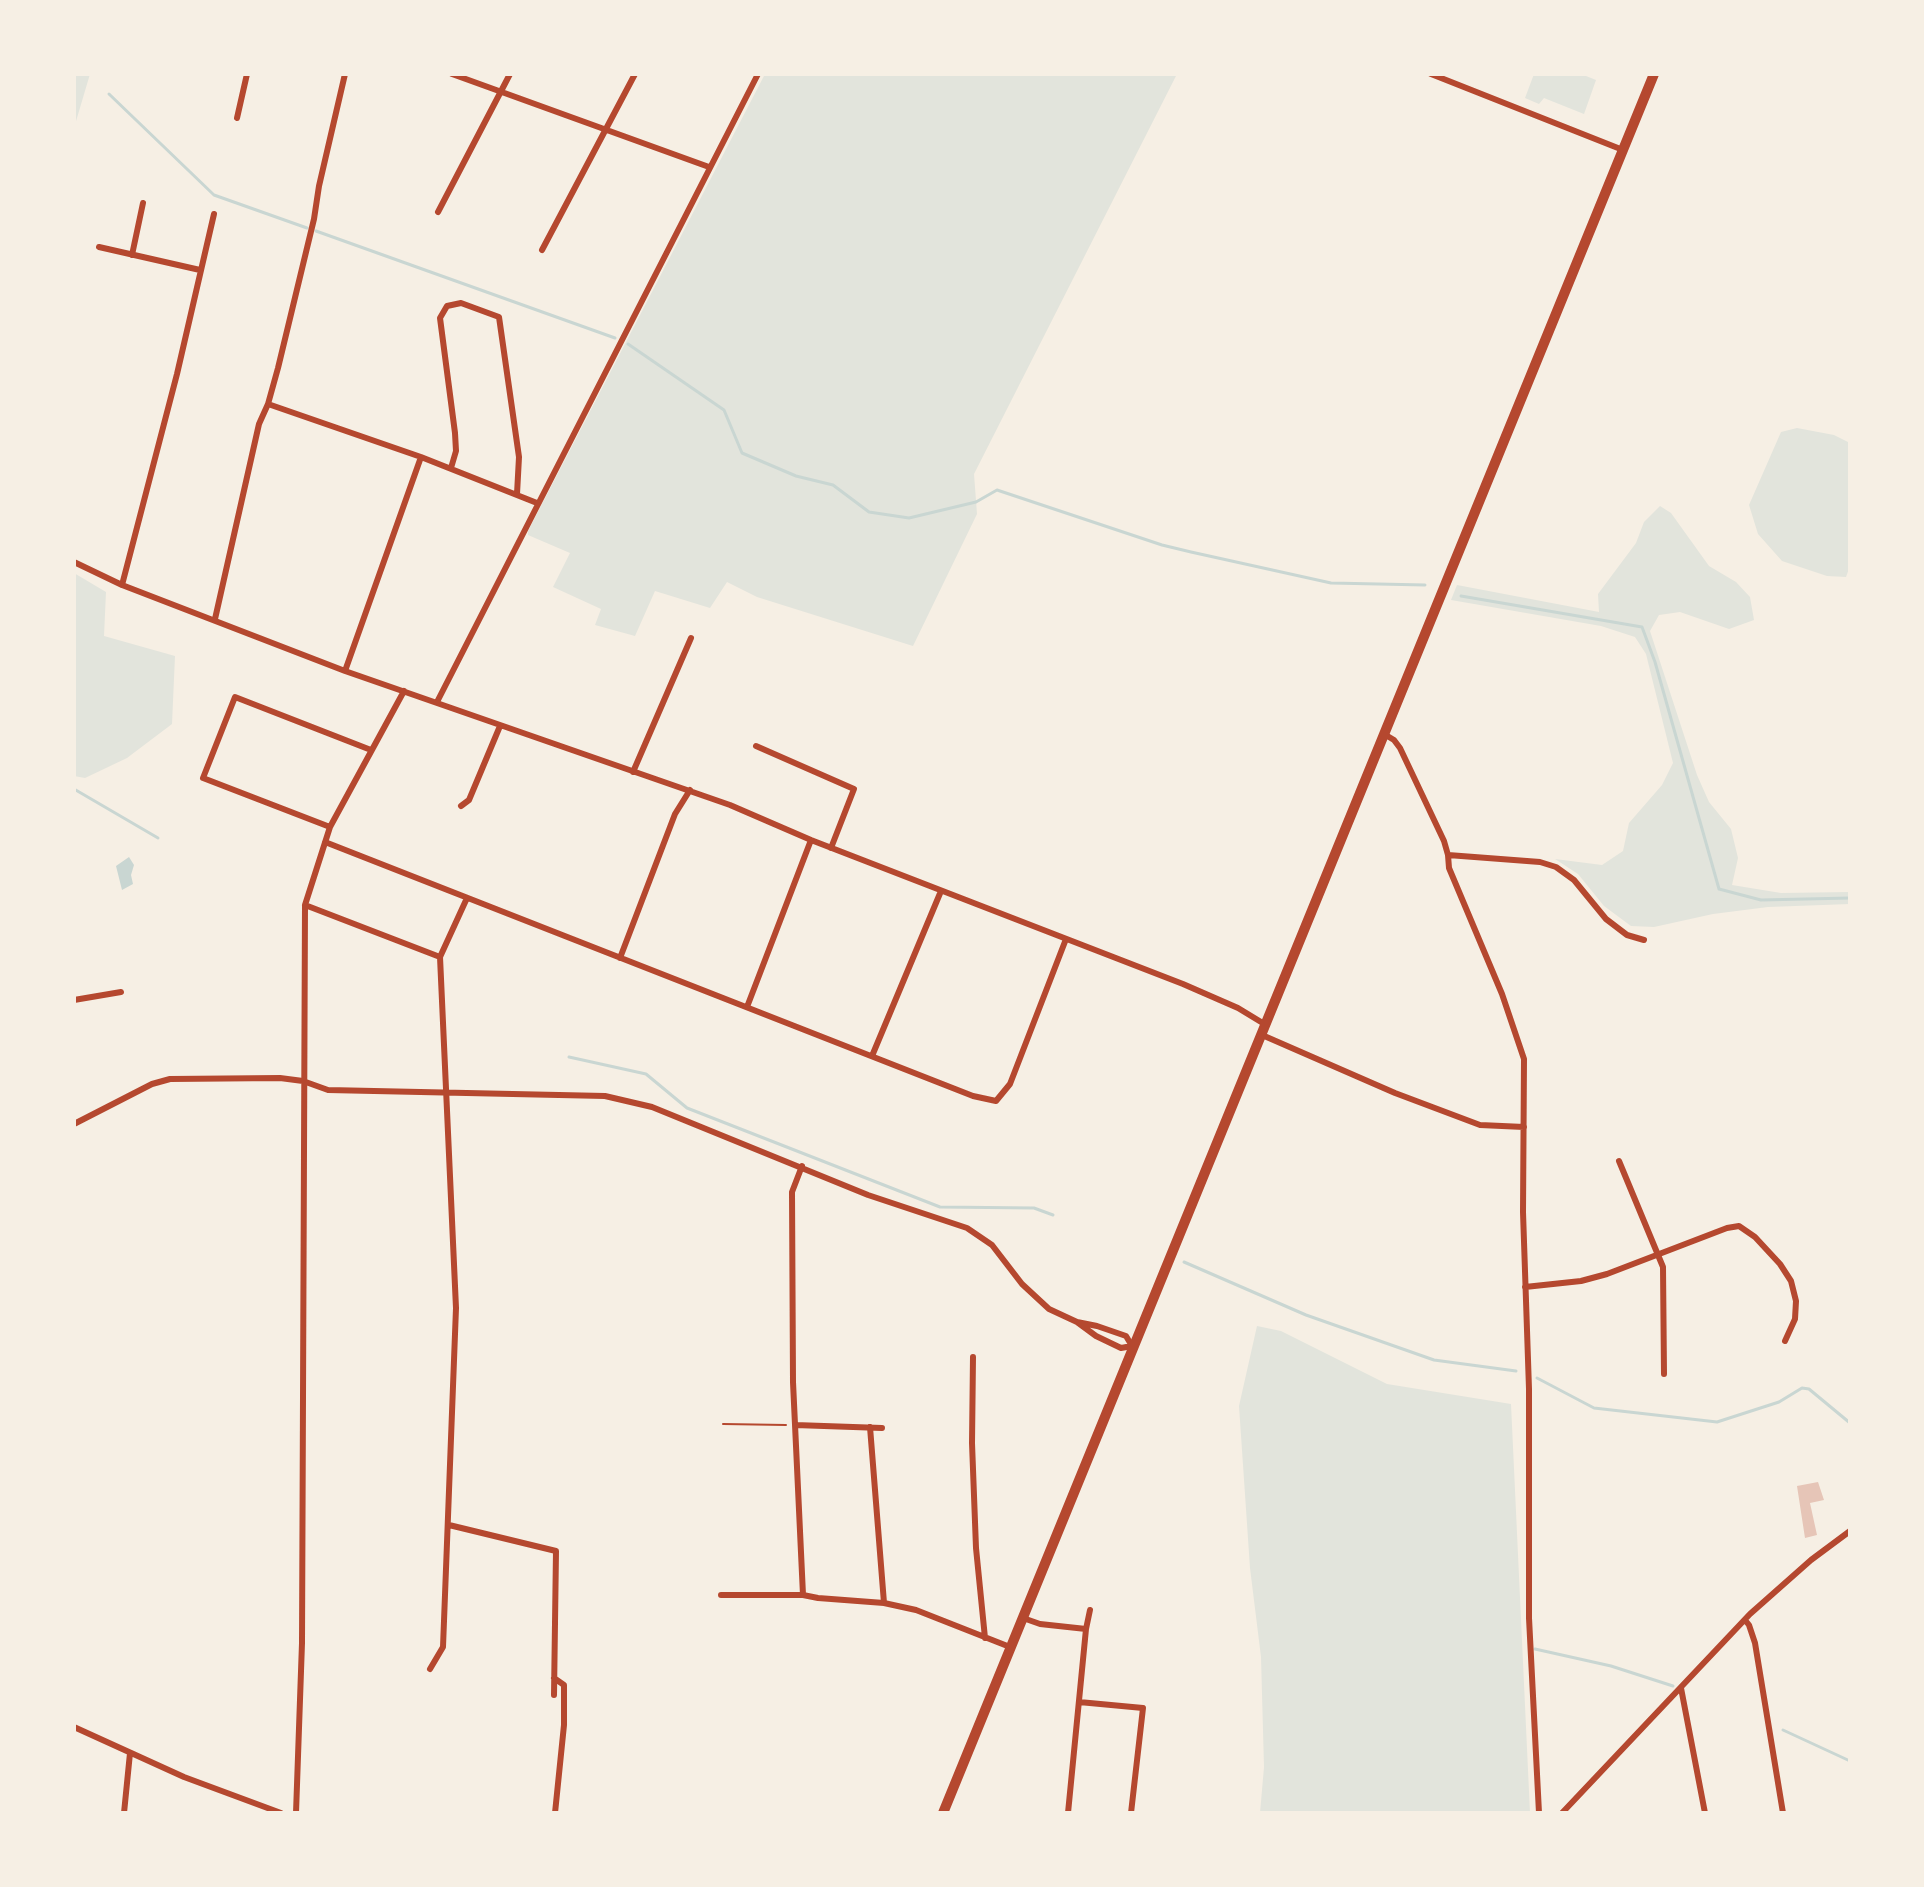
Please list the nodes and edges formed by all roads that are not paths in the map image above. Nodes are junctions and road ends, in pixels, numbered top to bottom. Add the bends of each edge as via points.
1 (247, 74) edge
2 (345, 74) edge
3 (452, 74) edge
4 (510, 74) edge
5 (635, 74) edge
6 (758, 74) edge
7 (1431, 74) edge
8 (1654, 74) edge
9 (501, 92) junction
10 (237, 118) dead end
11 (605, 131) junction
12 (1623, 150) junction
13 (709, 167) junction
14 (143, 203) dead end
15 (438, 212) dead end
16 (214, 214) dead end
17 (99, 247) dead end
18 (542, 250) dead end
19 (132, 255) junction
20 (200, 270) junction
21 (268, 404) junction
22 (421, 457) junction
23 (451, 468) junction
24 (517, 494) junction
25 (537, 503) junction
26 (74, 562) edge
27 (122, 585) junction
28 (215, 619) junction
29 (691, 638) dead end
30 (345, 671) junction
31 (404, 691) junction
32 (437, 702) junction
33 (500, 726) junction
34 (1384, 734) junction
35 (756, 746) dead end
36 (371, 750) junction
37 (633, 772) junction
38 (690, 790) junction
39 (461, 806) dead end
40 (330, 827) junction
41 (811, 840) junction
42 (325, 842) junction
43 (831, 848) junction
44 (1448, 855) junction
45 (941, 891) junction
46 (467, 898) junction
47 (305, 905) junction
48 (1066, 939) junction
49 (1644, 940) dead end
50 (440, 957) junction
51 (620, 958) junction
52 (121, 992) dead end
53 (74, 1000) edge
54 (747, 1007) junction
55 (1264, 1030) junction
56 (872, 1056) junction
57 (303, 1081) junction
58 (444, 1093) junction
59 (74, 1124) edge
60 (1524, 1127) junction
61 (1619, 1161) dead end
62 (802, 1166) junction
63 (1657, 1256) junction
64 (1525, 1287) junction
65 (1077, 1322) junction
66 (1785, 1341) dead end
67 (1132, 1346) junction
68 (973, 1357) dead end
69 (1664, 1374) dead end
70 (795, 1425) junction
71 (870, 1427) junction
72 (882, 1428) dead end
73 (449, 1525) junction
74 (1850, 1531) edge
75 (721, 1595) dead end
76 (803, 1595) junction
77 (884, 1603) junction
78 (1090, 1610) dead end
79 (1023, 1618) junction
80 (1745, 1620) junction
81 (1086, 1629) junction
82 (985, 1638) junction
83 (1010, 1647) junction
84 (430, 1669) dead end
85 (554, 1678) junction
86 (1681, 1688) junction
87 (554, 1695) dead end
88 (1079, 1702) junction
89 (74, 1727) edge
90 (130, 1753) junction
91 (124, 1813) edge
92 (281, 1813) edge
93 (296, 1813) edge
94 (555, 1813) edge
95 (943, 1813) edge
96 (1068, 1813) edge
97 (1131, 1813) edge
98 (1539, 1813) edge
99 (1562, 1813) edge
100 (1705, 1813) edge
101 (1783, 1813) edge

1 - 10 street
2 - 21 street
3 - 9 street
4 - 9 street
5 - 11 street
6 - 13 street
7 - 12 street
8 - 12 main road
9 - 11 street
9 - 15 street
11 - 13 street
11 - 18 street
12 - 34 main road
13 - 25 street
14 - 19 street
16 - 20 street
17 - 19 street
19 - 20 street
20 - 27 street
21 - 22 street
21 - 28 street
22 - 23 street
22 - 30 street
23 - 24 street
23 - 24 street via 455,433 440,318 447,306 461,303 499,317 519,457
24 - 25 street
25 - 32 street
26 - 27 street
27 - 28 street
28 - 30 street
29 - 37 street
30 - 31 street
31 - 32 street
31 - 36 street
32 - 33 street
33 - 37 street
33 - 39 street via 469,800
34 - 44 street via 1400,748
34 - 55 main road
35 - 43 street via 854,789
36 - 40 street
36 - 40 street via 235,697 203,778
37 - 38 street
38 - 41 street
38 - 51 street via 675,814
40 - 42 street
41 - 43 street
41 - 54 street
42 - 46 street
42 - 47 street
43 - 45 street
44 - 49 street via 1556,867 1606,919
44 - 60 street via 1524,1059
45 - 48 street
45 - 56 street
46 - 50 street
46 - 51 street
47 - 50 street
47 - 57 street
48 - 55 street via 1238,1008
48 - 56 street via 1010,1084 996,1101
50 - 58 street
51 - 54 street
52 - 53 street
54 - 56 street
55 - 60 street via 1395,1093 1480,1125
55 - 67 main road
57 - 58 street via 328,1090
57 - 59 street via 170,1079
57 - 93 street via 302,1628
58 - 62 street via 616,1098
58 - 73 street via 456,1308
60 - 64 street
61 - 63 street
62 - 65 street via 975,1233 992,1245 1035,1298
62 - 70 street via 792,1192
63 - 64 street via 1581,1281
63 - 66 street via 1739,1226 1755,1237 1791,1281 1796,1310
63 - 69 street via 1663,1267
64 - 98 street via 1529,1618
65 - 67 street via 1121,1348
65 - 67 street via 1126,1336
67 - 79 main road
68 - 82 street via 976,1548
70 - 71 street
70 - 76 street
71 - 72 street
71 - 77 street
73 - 84 street via 443,1647
73 - 85 street via 556,1551
74 - 80 street
75 - 76 street
76 - 77 street
77 - 82 street
78 - 81 street
79 - 81 street
79 - 83 main road
80 - 86 street
80 - 101 street via 1755,1643
81 - 88 street
82 - 83 street
83 - 95 main road
85 - 87 street
85 - 94 street via 564,1685
86 - 99 street
86 - 100 street
88 - 96 street
88 - 97 street via 1143,1708
89 - 90 street
90 - 91 street
90 - 92 street

